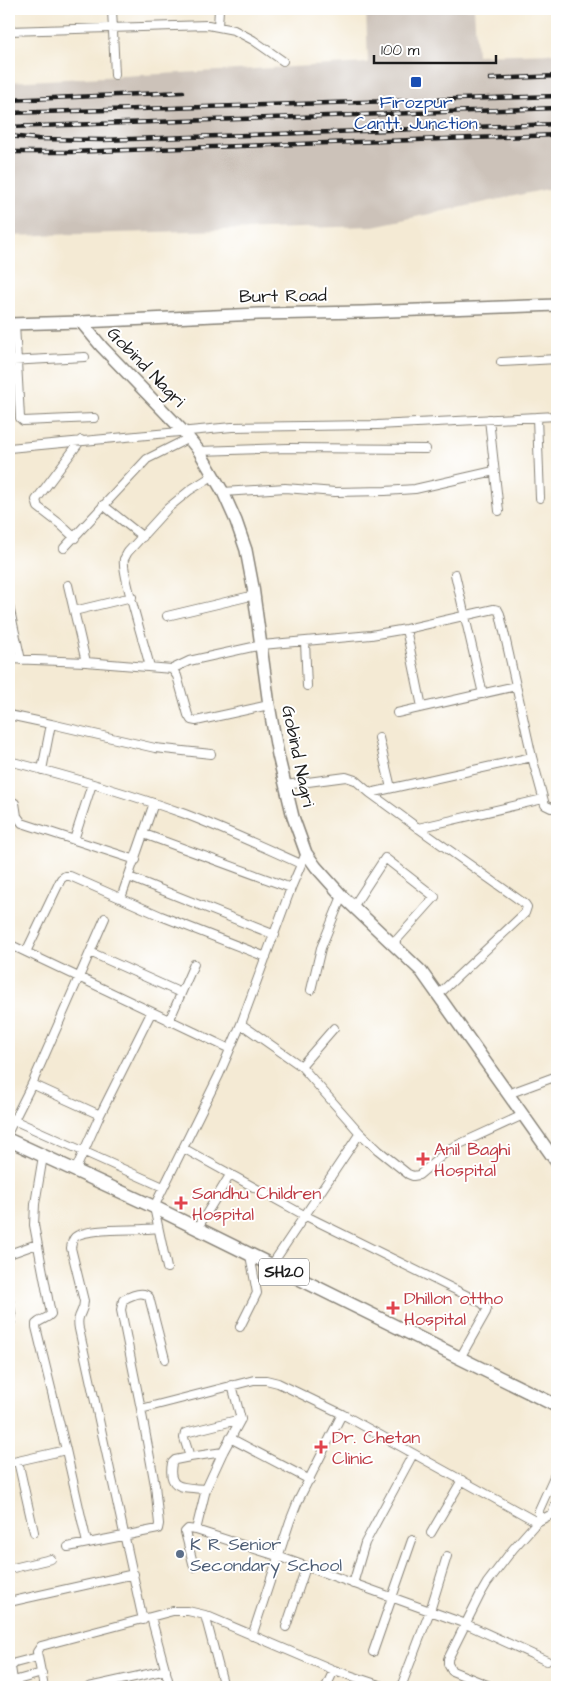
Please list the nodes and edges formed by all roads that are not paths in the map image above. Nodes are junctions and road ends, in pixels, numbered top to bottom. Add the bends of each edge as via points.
1 (112, 9) edge
2 (219, 9) edge
3 (218, 27) junction
4 (112, 28) junction
5 (9, 31) edge
6 (283, 61) dead end
7 (115, 74) dead end
8 (557, 305) edge
9 (81, 322) junction
10 (12, 324) edge
11 (85, 357) dead end
12 (557, 359) edge
13 (13, 360) edge
14 (501, 362) dead end
15 (557, 416) edge
16 (536, 417) junction
17 (94, 418) dead end
18 (489, 419) junction
19 (186, 434) junction
20 (81, 440) junction
21 (9, 448) edge
22 (426, 449) dead end
23 (199, 451) junction
24 (494, 471) junction
25 (214, 475) junction
26 (223, 492) junction
27 (540, 498) dead end
28 (104, 505) junction
29 (499, 512) dead end
30 (142, 537) junction
31 (75, 538) junction
32 (64, 548) dead end
33 (455, 574) dead end
34 (68, 585) dead end
35 (255, 595) junction
36 (132, 597) junction
37 (9, 606) edge
38 (74, 611) junction
39 (466, 615) junction
40 (166, 616) dead end
41 (406, 629) junction
42 (305, 642) junction
43 (262, 645) junction
44 (9, 660) edge
45 (21, 660) junction
46 (86, 662) junction
47 (150, 667) junction
48 (172, 669) junction
49 (307, 686) dead end
50 (516, 686) junction
51 (483, 694) junction
52 (269, 705) junction
53 (422, 707) junction
54 (397, 713) dead end
55 (9, 715) edge
56 (50, 724) junction
57 (379, 738) dead end
58 (211, 754) dead end
59 (532, 757) junction
60 (9, 761) edge
61 (42, 770) junction
62 (92, 784) junction
63 (285, 785) junction
64 (391, 788) junction
65 (370, 793) junction
66 (543, 799) junction
67 (9, 800) edge
68 (154, 803) junction
69 (557, 807) edge
70 (418, 828) junction
71 (144, 834) junction
72 (74, 840) junction
73 (306, 853) junction
74 (136, 860) junction
75 (301, 864) junction
76 (129, 877) junction
77 (291, 888) junction
78 (342, 896) junction
79 (121, 898) junction
80 (353, 907) junction
81 (105, 918) dead end
82 (275, 934) junction
83 (9, 944) edge
84 (393, 944) junction
85 (26, 952) junction
86 (90, 952) junction
87 (266, 957) junction
88 (194, 964) dead end
89 (79, 978) junction
90 (311, 990) dead end
91 (181, 993) junction
92 (438, 995) junction
93 (151, 1013) junction
94 (169, 1021) junction
95 (241, 1024) junction
96 (334, 1028) dead end
97 (230, 1049) junction
98 (301, 1066) junction
99 (557, 1076) edge
100 (32, 1084) junction
101 (508, 1094) junction
102 (100, 1114) junction
103 (523, 1115) junction
104 (11, 1119) edge
105 (9, 1130) edge
106 (360, 1133) junction
107 (9, 1140) edge
108 (183, 1148) junction
109 (84, 1152) junction
110 (43, 1156) junction
111 (557, 1163) edge
112 (75, 1171) junction
113 (230, 1175) junction
114 (163, 1187) junction
115 (154, 1207) junction
116 (304, 1215) junction
117 (158, 1228) junction
118 (197, 1229) junction
119 (37, 1244) junction
120 (9, 1254) edge
121 (250, 1255) junction
122 (271, 1266) junction
123 (167, 1268) dead end
124 (9, 1300) edge
125 (12, 1320) dead end
126 (240, 1327) dead end
127 (460, 1358) junction
128 (165, 1359) dead end
129 (232, 1385) junction
130 (557, 1406) edge
131 (141, 1409) junction
132 (342, 1414) junction
133 (241, 1419) junction
134 (230, 1438) junction
135 (66, 1450) junction
136 (223, 1452) junction
137 (413, 1454) junction
138 (190, 1457) junction
139 (18, 1461) junction
140 (9, 1463) edge
141 (557, 1470) edge
142 (310, 1480) junction
143 (462, 1480) junction
144 (206, 1489) junction
145 (557, 1501) edge
146 (538, 1521) junction
147 (196, 1530) junction
148 (34, 1532) dead end
149 (431, 1533) dead end
150 (125, 1534) junction
151 (412, 1540) dead end
152 (86, 1543) junction
153 (68, 1547) dead end
154 (447, 1556) dead end
155 (280, 1557) junction
156 (51, 1559) dead end
157 (306, 1566) junction
158 (194, 1568) dead end
159 (9, 1569) edge
160 (134, 1574) junction
161 (353, 1584) junction
162 (392, 1598) junction
163 (9, 1602) edge
164 (430, 1611) junction
165 (204, 1615) junction
166 (147, 1618) junction
167 (466, 1624) junction
168 (286, 1626) dead end
169 (252, 1636) junction
170 (373, 1652) dead end
171 (38, 1657) junction
172 (547, 1661) dead end
173 (166, 1670) junction
174 (334, 1670) junction
175 (42, 1673) junction
176 (11, 1681) edge
177 (226, 1686) edge
178 (44, 1687) edge
179 (89, 1687) edge
180 (170, 1687) edge
181 (326, 1687) edge
182 (384, 1687) edge
183 (401, 1687) edge
184 (492, 1687) edge

1 - 4 street
2 - 3 street
3 - 4 street
3 - 6 street via 234,30
4 - 5 street
4 - 7 street
8 - 9 street, Burt Road
9 - 10 street, Burt Road
9 - 19 street, Gobind Nagri
10 - 13 street
11 - 13 street
12 - 14 street
13 - 17 street via 23,421
15 - 16 street
16 - 18 street
16 - 27 street
18 - 19 street via 240,427
18 - 24 street
19 - 20 street
19 - 23 street, Gobind Nagri
19 - 28 street via 146,459
20 - 21 street
20 - 31 street via 36,500 38,507
22 - 23 street
23 - 25 street, Gobind Nagri
24 - 26 street via 415,489 335,492 285,488
24 - 29 street
25 - 26 street, Gobind Nagri
25 - 30 street via 168,508
26 - 35 street, Gobind Nagri via 246,550
28 - 30 street
28 - 31 street
30 - 36 street via 124,559
31 - 32 street
33 - 39 street
34 - 38 street
35 - 40 street
35 - 43 street, Gobind Nagri
36 - 38 street
36 - 47 street
37 - 45 street
38 - 46 street
39 - 41 street
39 - 50 street via 498,610
39 - 51 street
41 - 42 street
41 - 53 street
42 - 43 street
42 - 49 street
43 - 48 street via 189,661
43 - 52 street, Gobind Nagri
44 - 45 street
45 - 46 street
46 - 47 street
47 - 48 street
48 - 52 street via 191,720
50 - 51 street
50 - 59 street
51 - 53 street
52 - 63 street, Gobind Nagri
53 - 54 street
55 - 56 street
56 - 58 street via 155,748
56 - 61 street
57 - 64 street
59 - 64 street
59 - 66 street
60 - 61 street
61 - 62 street
62 - 68 street
62 - 72 street
63 - 65 street via 346,777
63 - 73 street, Gobind Nagri
64 - 65 street
65 - 70 street
66 - 69 street via 547,807
66 - 70 street
67 - 72 street via 15,803 17,816 22,822
68 - 71 street
68 - 75 street
70 - 92 street via 527,907 525,913
71 - 74 street
71 - 77 street
72 - 74 street
73 - 75 street
73 - 78 street, Gobind Nagri
74 - 76 street
75 - 77 street
76 - 79 street
76 - 82 street
77 - 82 street
78 - 80 street, Gobind Nagri
78 - 90 street via 321,948
79 - 85 street via 65,876 51,897
79 - 87 street
80 - 84 street, Gobind Nagri
80 - 84 street via 385,858 435,897
81 - 86 street
82 - 87 street
83 - 85 street
84 - 92 street, Gobind Nagri via 421,971
85 - 89 street
86 - 89 street
86 - 91 street
87 - 95 street
88 - 91 street
89 - 93 street
89 - 100 street
91 - 94 street
92 - 101 street, Gobind Nagri
93 - 94 street
93 - 102 street
94 - 97 street
95 - 97 street
95 - 98 street
96 - 98 street
97 - 108 street
98 - 106 street
99 - 101 street
100 - 102 street
100 - 104 street
101 - 103 street, Gobind Nagri
102 - 109 street
103 - 106 street via 451,1148 413,1176 390,1161
103 - 111 street, Gobind Nagri
104 - 105 street
104 - 109 street
106 - 116 street
107 - 110 main road, SH20
108 - 113 street
108 - 114 street
109 - 112 street
109 - 114 street
110 - 112 main road, SH20
110 - 119 street via 34,1225
112 - 115 main road, SH20
113 - 116 street
113 - 118 street
114 - 115 street
115 - 117 street
115 - 118 main road, SH20
116 - 122 street
116 - 127 street via 485,1305 486,1312
117 - 123 street
117 - 150 street via 93,1231 76,1236 71,1248 84,1301 78,1316 79,1329
118 - 121 main road, SH20
119 - 120 street
119 - 135 street via 51,1314 38,1321 36,1327
121 - 122 main road, SH20
121 - 126 street via 257,1293
122 - 127 main road, SH20
124 - 125 street
127 - 130 main road, SH20
128 - 131 street via 147,1294 123,1300 121,1310
129 - 131 street
129 - 132 street via 254,1380 278,1383
129 - 133 street
131 - 150 street via 159,1527 157,1530
132 - 137 street
132 - 142 street
133 - 134 street
133 - 138 street via 185,1433
134 - 136 street
134 - 142 street
135 - 139 street
135 - 152 street
136 - 138 street
136 - 144 street
137 - 143 street
137 - 161 street via 365,1543
138 - 144 street via 172,1463 172,1482 177,1486
139 - 140 street
139 - 148 street
141 - 146 street via 539,1510
142 - 155 street via 290,1521
143 - 146 street
143 - 149 street
144 - 147 street
145 - 146 street via 550,1516
146 - 167 street via 488,1583
147 - 155 street
147 - 158 street via 185,1532
150 - 152 street
150 - 160 street
151 - 162 street
152 - 153 street
154 - 164 street
155 - 157 street
155 - 169 street
156 - 159 street
157 - 161 street
157 - 168 street
160 - 163 street
160 - 166 street
161 - 162 street
162 - 164 street
162 - 170 street
164 - 167 street
164 - 183 street
165 - 166 street via 180,1610
165 - 169 street
165 - 177 street
166 - 171 street via 46,1644 38,1648
166 - 173 street
167 - 172 street
167 - 184 street via 448,1664 452,1670
169 - 174 street
171 - 175 street
171 - 176 street via 15,1663 11,1667
173 - 179 street
173 - 180 street
174 - 181 street
174 - 182 street
175 - 176 street
175 - 178 street

